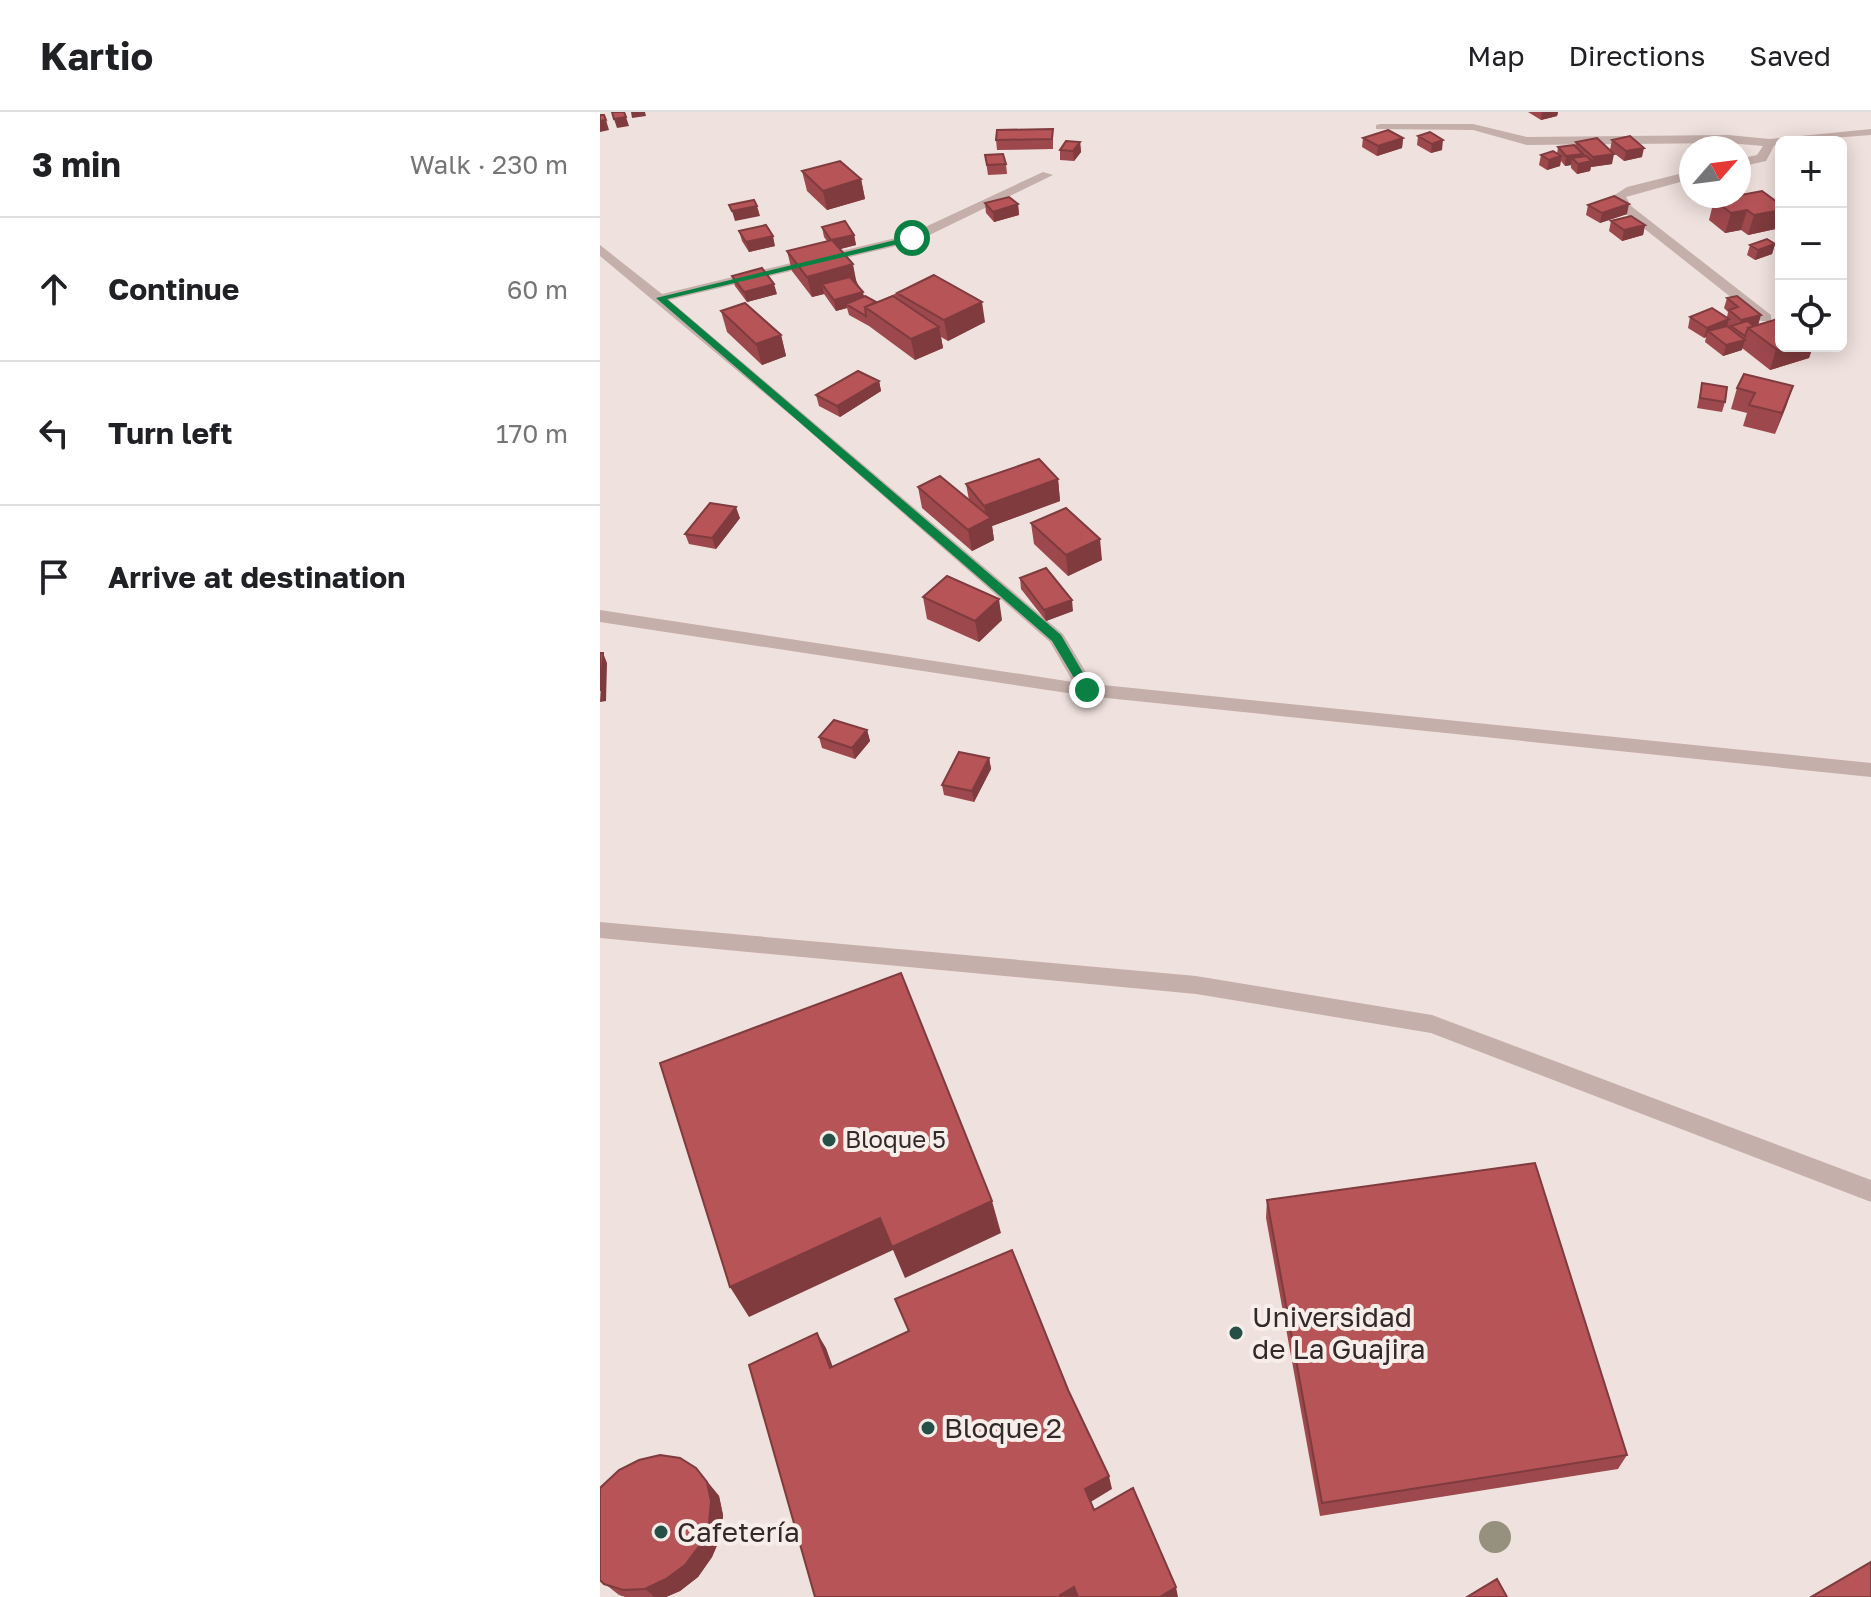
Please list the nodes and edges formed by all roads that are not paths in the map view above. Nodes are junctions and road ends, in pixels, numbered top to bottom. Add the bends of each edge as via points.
1 (1380, 127) dead end
2 (1871, 132) edge
3 (1770, 143) junction
4 (1751, 160) edge
5 (1047, 175) dead end
6 (1679, 178) edge
7 (600, 249) edge
8 (660, 298) junction
9 (1766, 318) dead end
10 (600, 616) edge
11 (1087, 690) junction
12 (1871, 770) edge
13 (600, 930) edge
14 (1871, 1191) edge

1 - 3 street via 1473,127 1527,141
2 - 3 street
3 - 4 street via 1762,158
5 - 8 street via 912,238
6 - 9 street via 1619,196 1626,208
7 - 8 street
8 - 11 street via 1057,638
10 - 11 street
11 - 12 street
13 - 14 street via 1196,985 1432,1024

